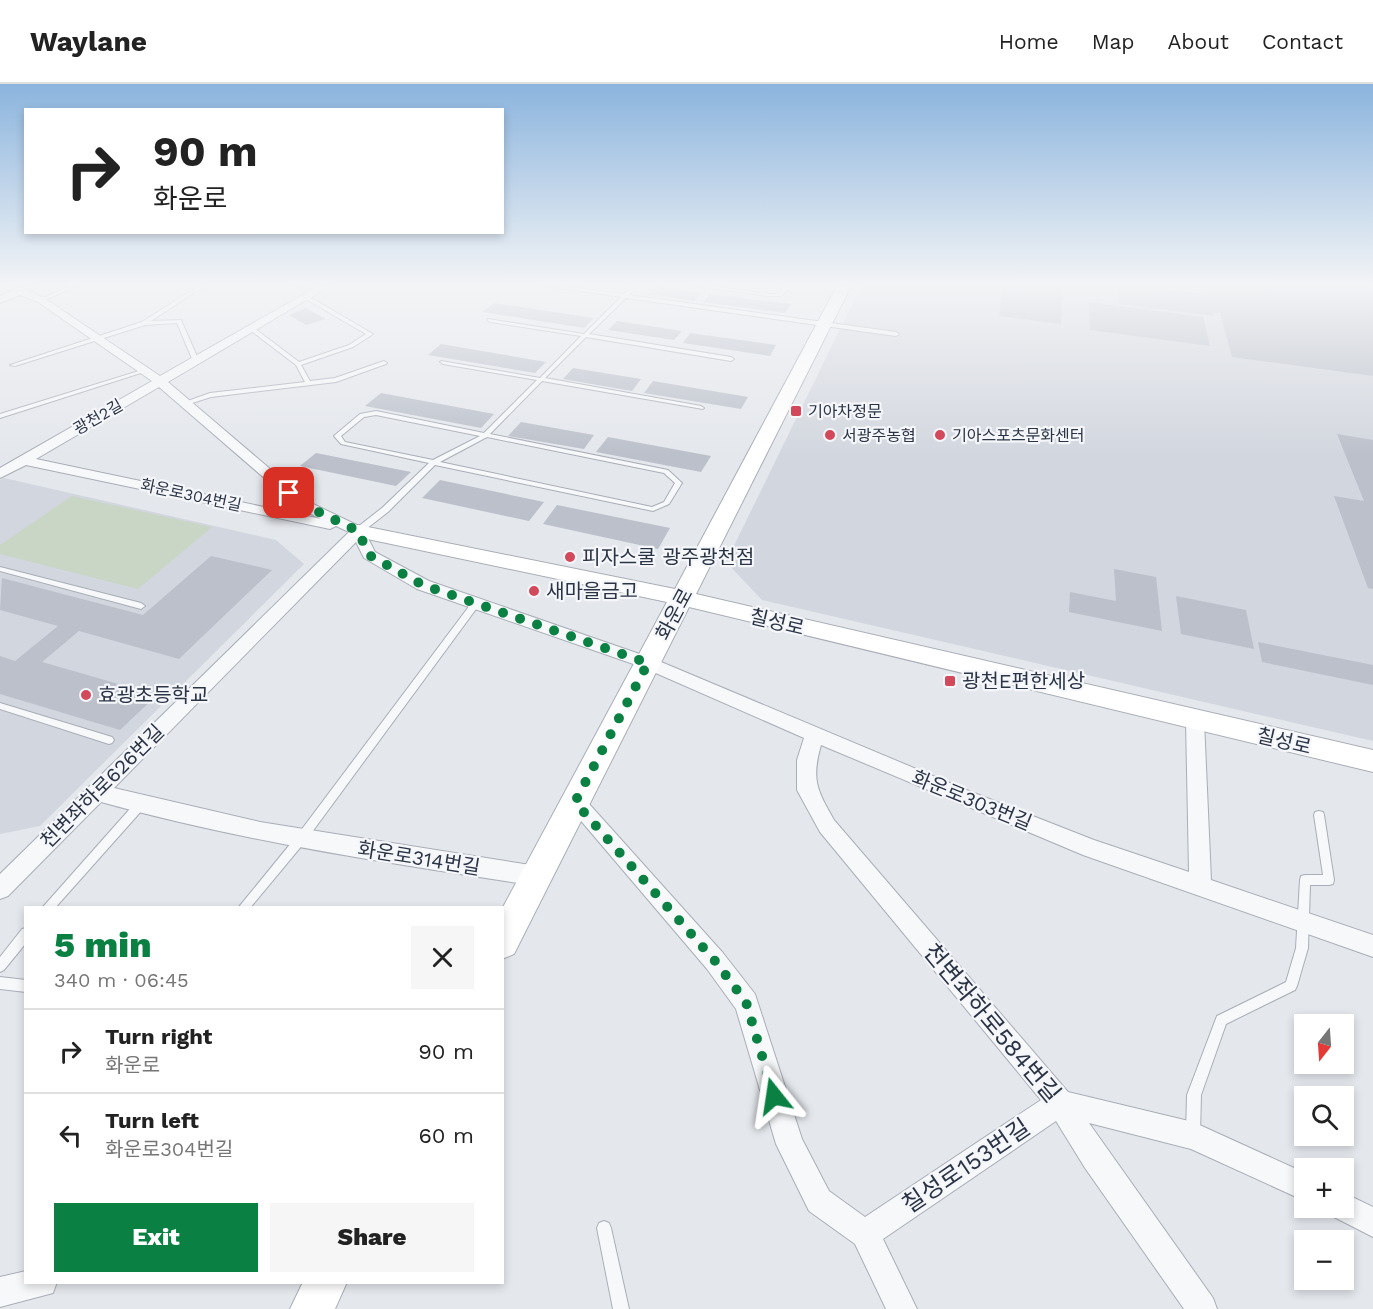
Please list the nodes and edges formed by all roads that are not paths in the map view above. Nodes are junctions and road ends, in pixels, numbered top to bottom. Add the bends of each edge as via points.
1 (90, 341) edge
2 (100, 341) edge
3 (188, 341) edge
4 (230, 341) edge
5 (269, 341) edge
6 (359, 341) edge
7 (578, 341) edge
8 (622, 341) edge
9 (816, 341) edge
10 (731, 359) dead end
11 (196, 361) junction
12 (442, 362) dead end
13 (384, 363) dead end
14 (298, 364) junction
15 (13, 365) dead end
16 (144, 371) junction
17 (542, 379) junction
18 (161, 382) junction
19 (308, 383) junction
20 (187, 403) junction
21 (701, 408) dead end
22 (0, 416) edge
23 (484, 436) junction
24 (23, 460) junction
25 (433, 464) junction
26 (0, 474) edge
27 (358, 531) junction
28 (0, 569) edge
29 (682, 598) junction
30 (476, 603) junction
31 (141, 606) dead end
32 (648, 663) junction
33 (0, 706) edge
34 (1195, 721) junction
35 (815, 734) junction
36 (109, 740) dead end
37 (1373, 762) edge
38 (96, 792) junction
39 (575, 802) junction
40 (140, 805) junction
41 (1319, 815) dead end
42 (300, 840) junction
43 (537, 876) junction
44 (1200, 887) junction
45 (0, 889) edge
46 (49, 906) edge
47 (245, 906) edge
48 (1302, 922) junction
49 (24, 936) edge
50 (504, 939) edge
51 (1373, 946) edge
52 (0, 966) edge
53 (0, 984) edge
54 (24, 986) edge
55 (1060, 1103) junction
56 (1193, 1136) junction
57 (1294, 1182) edge
58 (1354, 1213) edge
59 (1373, 1223) edge
60 (604, 1228) dead end
61 (865, 1234) junction
62 (34, 1284) edge
63 (325, 1284) edge
64 (0, 1292) edge
65 (312, 1309) edge
66 (621, 1309) edge
67 (902, 1309) edge
68 (1202, 1309) edge

1 - 15 lane
2 - 16 street
3 - 11 lane
4 - 11 street, 광천2길
5 - 14 lane
6 - 14 lane
7 - 17 lane
8 - 10 lane
9 - 29 street, 화운로
11 - 18 street, 광천2길
12 - 17 lane
13 - 19 lane via 336,380
14 - 19 lane
16 - 18 street
16 - 22 lane
17 - 21 lane
17 - 23 lane
18 - 20 street
18 - 24 street, 광천2길
19 - 20 lane via 210,395
20 - 27 street via 304,505
23 - 25 lane
23 - 25 lane via 376,413 362,415 337,435 343,443
23 - 25 lane via 666,471 679,483 667,503 653,509
24 - 26 street, 광천2길
24 - 27 street, 화운로304번길
25 - 27 lane
27 - 29 street, 칠성로
27 - 30 street via 369,555 377,560 423,585
27 - 38 street, 천변좌하로626번길
28 - 31 lane
29 - 32 street, 화운로
29 - 34 street, 칠성로
30 - 32 street
30 - 42 lane
32 - 35 street, 화운로303번길
32 - 39 street, 화운로
33 - 36 lane
34 - 37 street, 칠성로
34 - 44 street
35 - 44 street, 화운로303번길 via 1001,812
35 - 55 street, 천변좌하로584번길 via 807,760 807,790 827,826
38 - 40 street, 화운로314번길
38 - 45 street, 천변좌하로626번길
39 - 43 street, 화운로
39 - 61 street via 715,961 746,1002 789,1144 819,1201
40 - 42 street, 화운로314번길
40 - 46 lane
41 - 48 lane via 1329,880 1305,880
42 - 43 street, 화운로314번길
42 - 47 lane
43 - 50 street, 화운로
44 - 48 street, 화운로303번길
48 - 51 street, 화운로303번길
48 - 56 lane via 1302,948 1291,986 1221,1020 1194,1095
49 - 52 lane
53 - 54 lane
55 - 56 street
55 - 61 street, 칠성로153번길
55 - 68 street, 천변좌하로584번길
56 - 57 street
58 - 59 street
60 - 66 lane
61 - 67 street
62 - 64 street
63 - 65 street

